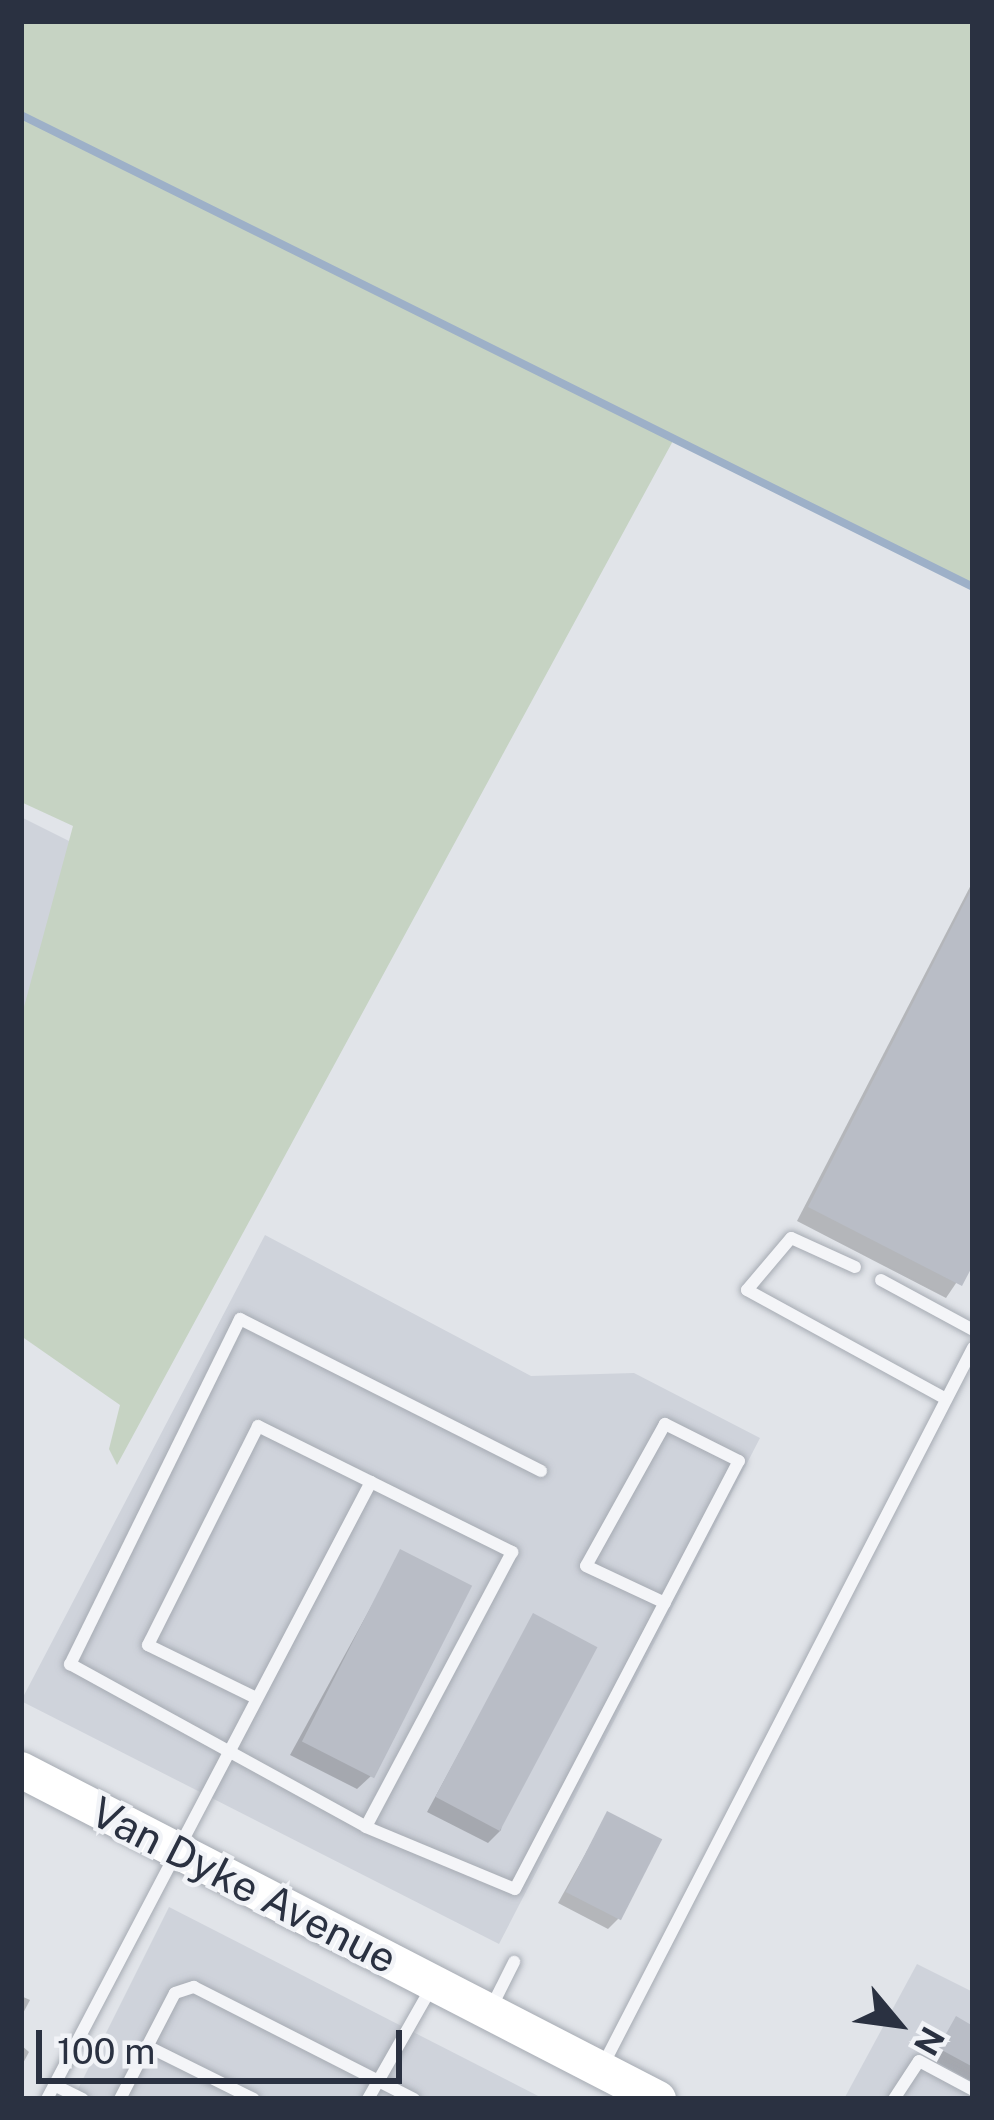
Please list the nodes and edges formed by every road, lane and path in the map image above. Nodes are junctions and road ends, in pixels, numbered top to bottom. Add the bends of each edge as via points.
1 (855, 1267) dead end
2 (881, 1280) dead end
3 (973, 1330) edge
4 (973, 1348) edge
5 (946, 1399) junction
6 (541, 1471) dead end
7 (371, 1482) junction
8 (665, 1603) junction
9 (254, 1697) junction
10 (224, 1754) junction
11 (21, 1770) edge
12 (366, 1828) junction
13 (170, 1851) junction
14 (514, 1962) dead end
15 (434, 1982) junction
16 (490, 2011) junction
17 (148, 2046) junction
18 (601, 2068) junction
19 (379, 2080) junction
20 (54, 2085) junction
21 (973, 2090) edge
22 (47, 2099) edge
23 (83, 2099) edge
24 (120, 2099) edge
25 (254, 2099) edge
26 (368, 2099) edge
27 (414, 2099) edge
28 (658, 2099) edge
29 (894, 2099) edge

1 - 5 lane via 790,1238 747,1290
2 - 3 lane
4 - 5 lane
5 - 18 lane
6 - 10 lane via 240,1319 70,1664
7 - 9 lane
7 - 9 lane via 258,1426 148,1645
7 - 12 lane via 512,1552
8 - 8 lane via 739,1461 665,1424 586,1566
8 - 12 lane via 515,1889
9 - 10 lane
10 - 12 lane
10 - 13 lane
11 - 13 main road, Van Dyke Avenue
13 - 15 main road, Van Dyke Avenue
13 - 20 lane
14 - 16 lane
15 - 16 main road, Van Dyke Avenue
15 - 19 lane
16 - 18 main road, Van Dyke Avenue
17 - 19 lane via 175,1993 194,1987
17 - 24 lane
17 - 25 lane
18 - 28 main road, Van Dyke Avenue
19 - 26 lane
19 - 27 lane
20 - 22 lane
20 - 23 lane
21 - 29 lane via 919,2061

